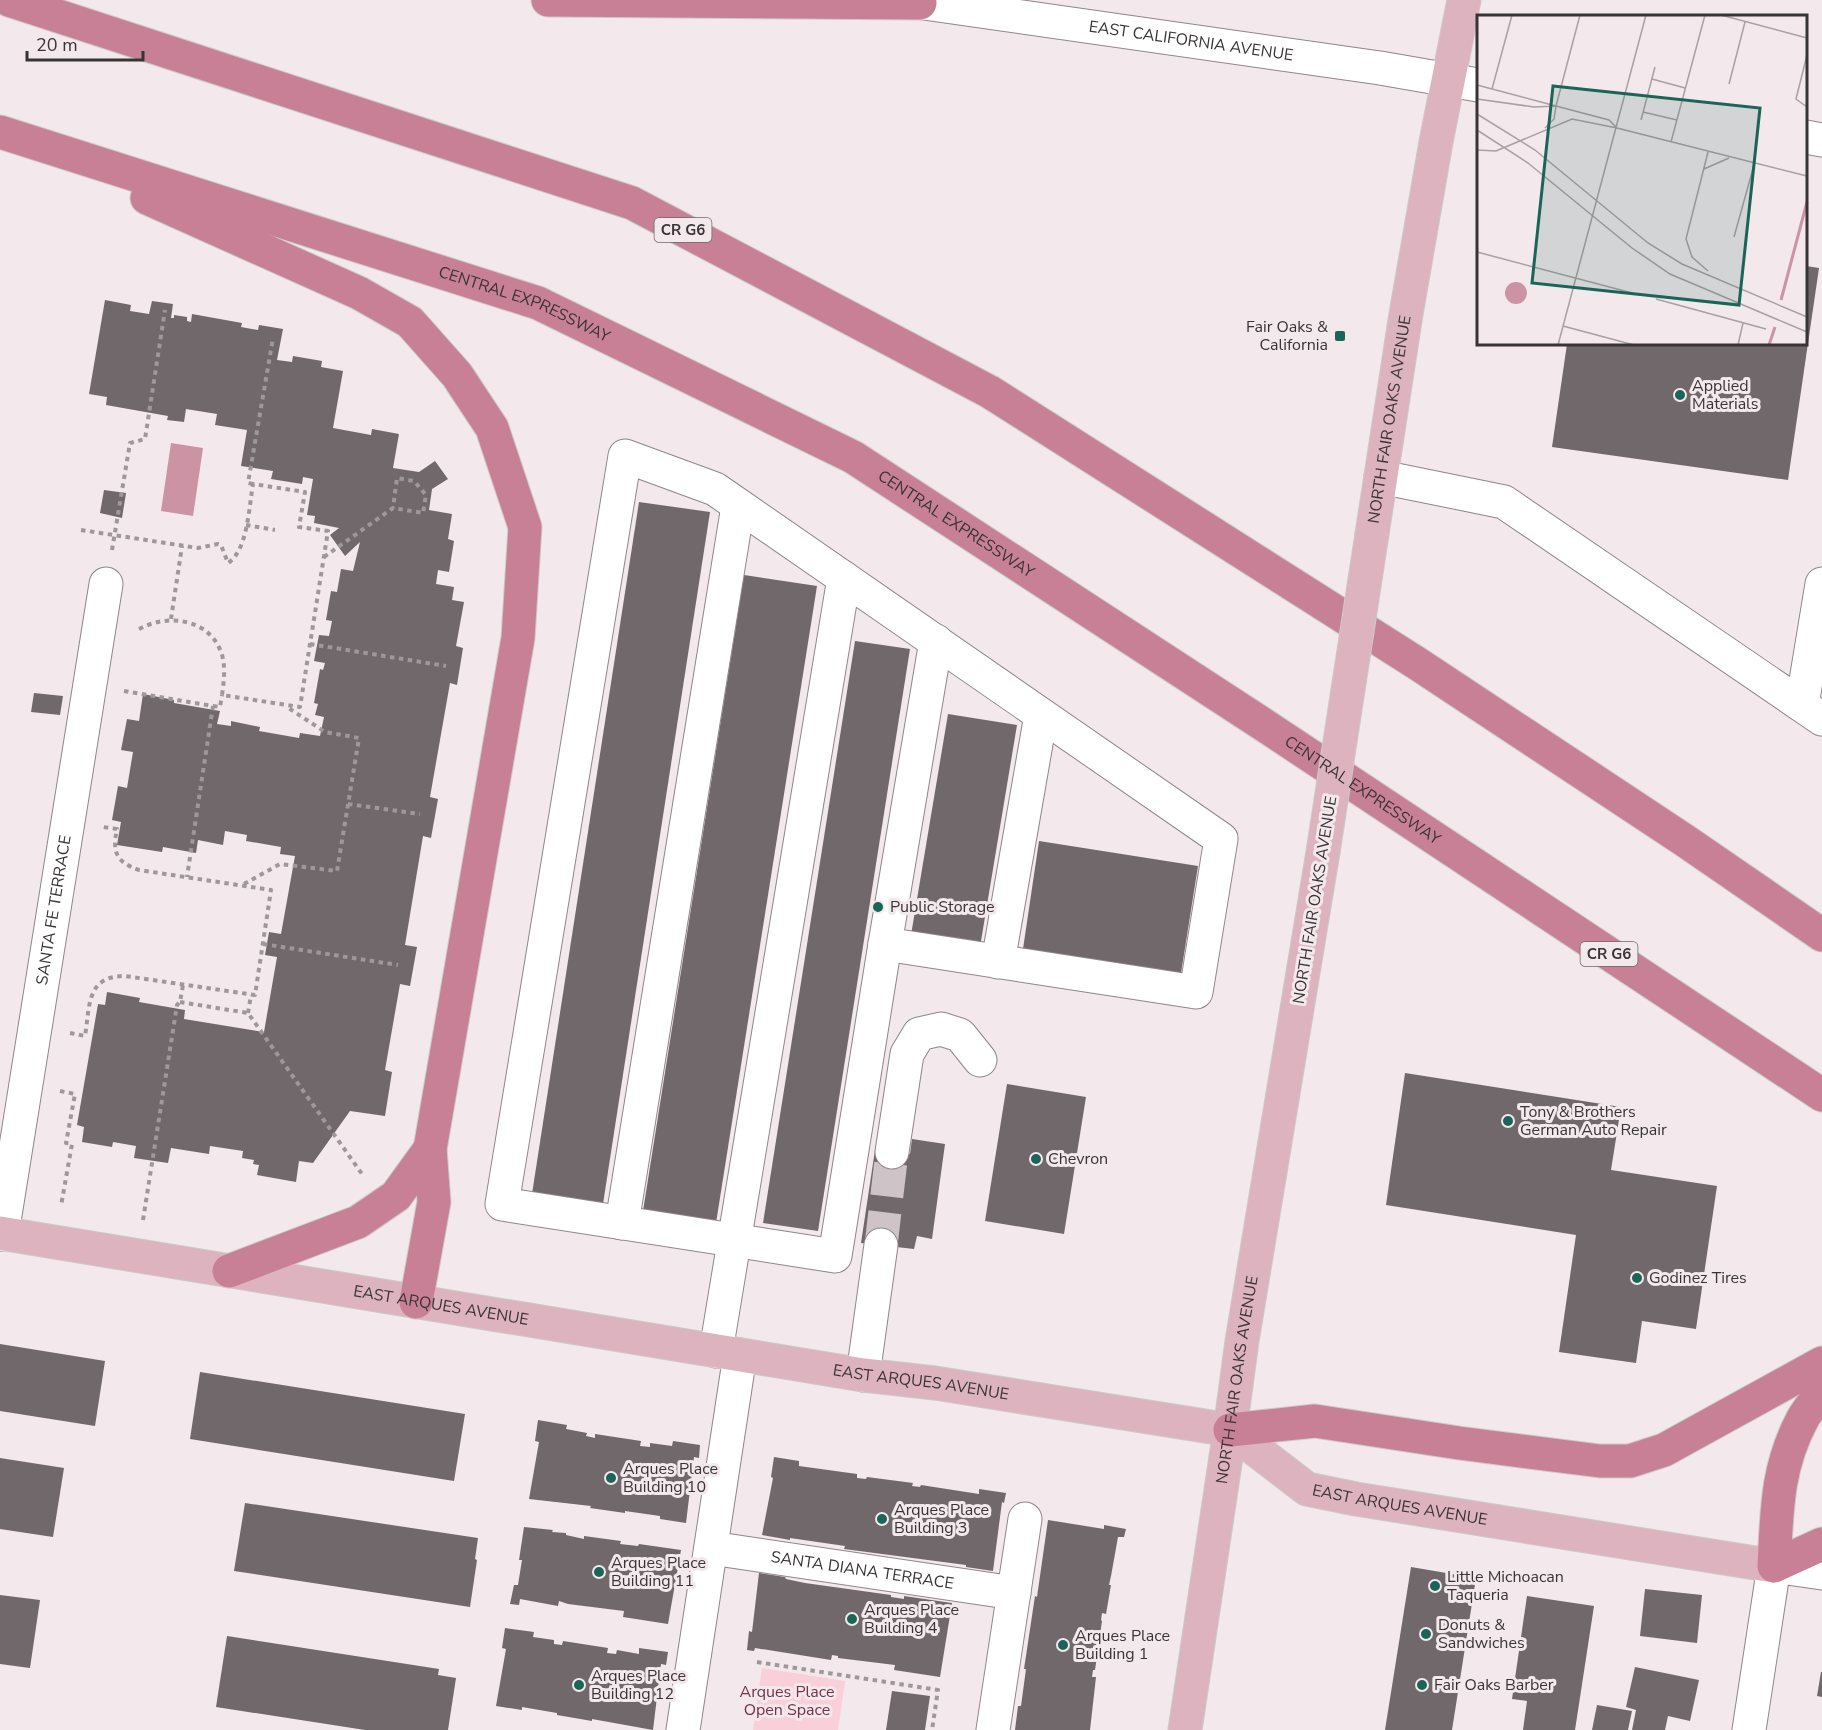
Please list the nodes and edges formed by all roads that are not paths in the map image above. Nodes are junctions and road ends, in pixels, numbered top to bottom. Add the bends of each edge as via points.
1 (9, 0) edge
2 (548, 0) edge
3 (1464, 0) edge
4 (911, 1) edge
5 (1464, 83) edge
6 (1, 133) edge
7 (1807, 137) edge
8 (1822, 140) edge
9 (1381, 477) junction
10 (738, 506) junction
11 (844, 578) junction
12 (105, 584) road end
13 (1822, 584) edge
14 (936, 641) junction
15 (1812, 712) edge
16 (1041, 715) junction
17 (1822, 935) edge
18 (885, 945) junction
19 (998, 962) junction
20 (980, 1060) dead end
21 (1822, 1095) edge
22 (430, 1149) junction
23 (892, 1152) tunnel mouth
24 (622, 1223) junction
25 (1, 1234) edge
26 (734, 1240) junction
27 (881, 1245) tunnel mouth
28 (229, 1270) junction
29 (416, 1302) junction
30 (728, 1353) junction
31 (1822, 1363) edge
32 (863, 1375) junction
33 (1822, 1393) edge
34 (1230, 1430) junction
35 (1025, 1519) dead end
36 (1822, 1544) edge
37 (711, 1548) junction
38 (1774, 1566) junction
39 (1822, 1573) edge
40 (1014, 1593) junction
41 (683, 1730) edge
42 (993, 1730) edge
43 (1185, 1730) edge
44 (1749, 1730) edge

1 - 17 highway, CR G6 via 632,203 990,392 1418,664
2 - 4 highway
3 - 5 main road, NORTH FAIR OAKS AVENUE
4 - 5 street, EAST CALIFORNIA AVENUE
5 - 9 main road, NORTH FAIR OAKS AVENUE via 1406,314
6 - 21 highway, CENTRAL EXPRESSWAY / CR G6 via 538,303 853,458
6 - 22 highway via 359,293 410,322 457,375 492,428 525,527 518,638
7 - 8 street
9 - 15 street via 1504,502
9 - 34 main road, NORTH FAIR OAKS AVENUE, bridge
10 - 11 street
10 - 24 street
10 - 24 street via 715,489 625,456 502,1204
11 - 14 street
11 - 26 street
12 - 25 street, SANTA FE TERRACE
13 - 15 street
14 - 16 street
14 - 18 street
16 - 19 street
16 - 19 street via 1221,839 1196,992
18 - 19 street
18 - 26 street via 835,1256
20 - 23 street via 960,1035 941,1029 920,1034 907,1054
22 - 28 highway via 396,1196 358,1222
22 - 29 highway via 434,1202
24 - 26 street
25 - 28 main road, EAST ARQUES AVENUE
26 - 30 street
27 - 32 street
28 - 29 main road, EAST ARQUES AVENUE
29 - 30 main road, EAST ARQUES AVENUE
30 - 32 main road, EAST ARQUES AVENUE
30 - 37 street
31 - 34 highway via 1664,1450 1630,1461 1600,1461 1315,1421
32 - 34 main road, EAST ARQUES AVENUE
33 - 38 highway via 1803,1418 1788,1451 1778,1492
34 - 38 main road, EAST ARQUES AVENUE via 1307,1489
34 - 43 main road, NORTH FAIR OAKS AVENUE
35 - 40 street
36 - 38 highway
37 - 40 street, SANTA DIANA TERRACE
37 - 41 street
38 - 39 street, EAST ARQUES AVENUE
38 - 44 street
40 - 42 street

